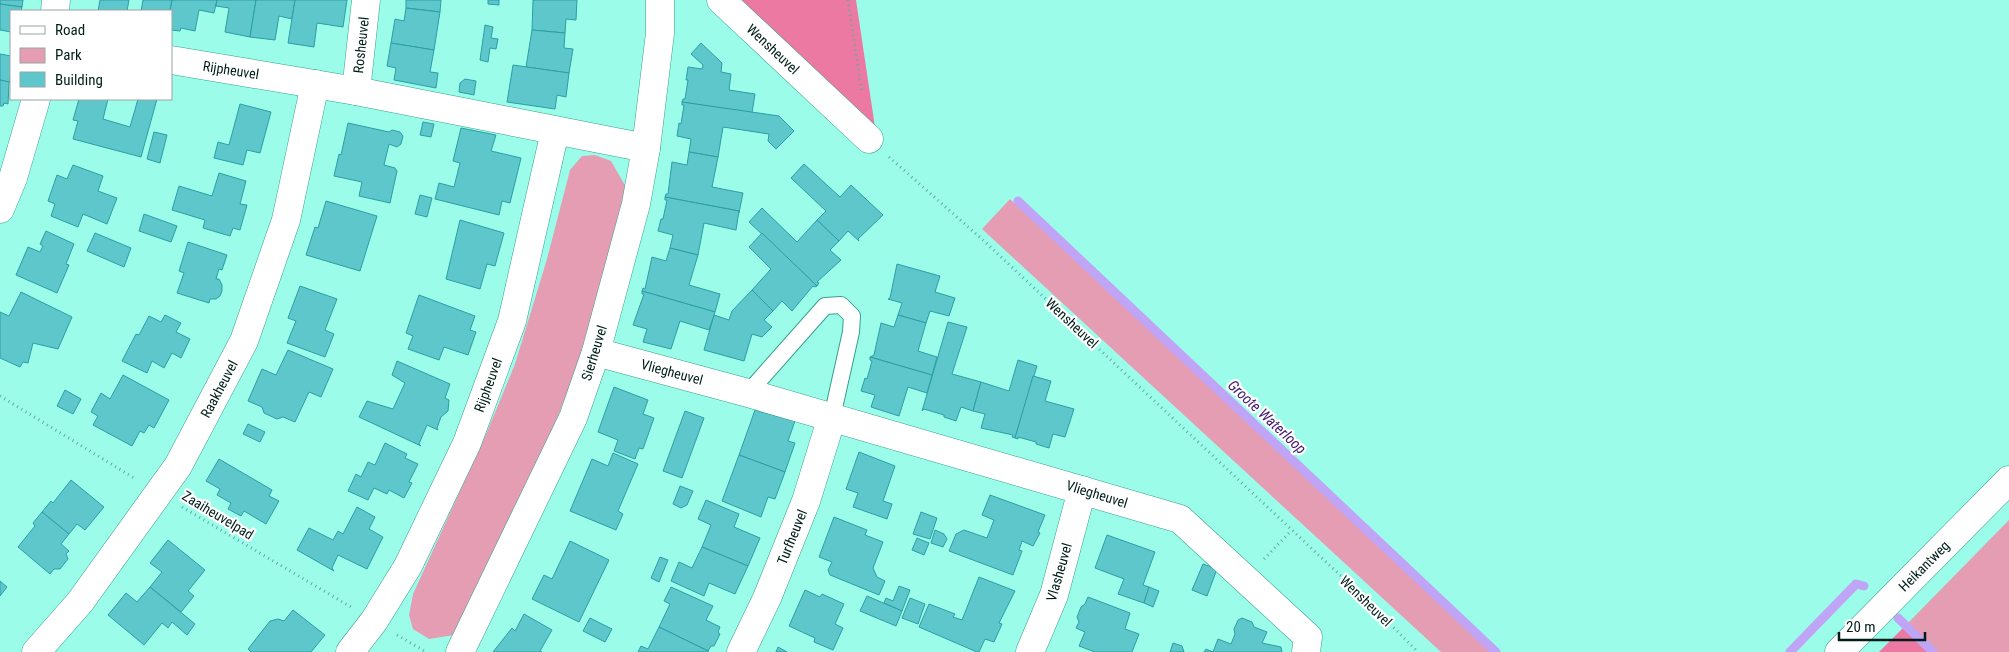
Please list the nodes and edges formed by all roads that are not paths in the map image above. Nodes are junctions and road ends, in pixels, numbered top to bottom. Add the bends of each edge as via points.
1 (366, 0) edge
2 (660, 0) edge
3 (721, 0) edge
4 (172, 60) edge
5 (314, 84) junction
6 (356, 91) junction
7 (36, 100) edge
8 (555, 131) junction
9 (868, 139) road end
10 (646, 148) junction
11 (0, 209) edge
12 (596, 352) junction
13 (748, 393) junction
14 (832, 417) junction
15 (2009, 480) edge
16 (1082, 490) junction
17 (36, 652) edge
18 (350, 652) edge
19 (460, 652) edge
20 (741, 652) edge
21 (1030, 652) edge
22 (1306, 652) edge
23 (1839, 652) edge

1 - 6 street, Rosheuvel
2 - 10 street, Sierheuvel via 660,33
3 - 9 street, Wensheuvel
4 - 5 street, Rijpheuvel
5 - 6 street, Rijpheuvel
5 - 17 street, Raakheuvel via 286,220 244,341 178,466 80,602
6 - 8 street, Rijpheuvel
7 - 11 street via 13,178
8 - 10 street, Rijpheuvel
8 - 18 street, Rijpheuvel via 512,322 467,443 408,566 374,621
10 - 12 street, Sierheuvel via 636,204
12 - 13 street, Vliegheuvel
12 - 19 street, Sierheuvel via 573,418
13 - 14 street, Vliegheuvel
13 - 14 lane via 825,306 841,305 852,316 851,332
14 - 16 street, Vliegheuvel
14 - 20 street, Turfheuvel via 806,501
15 - 23 street, Heikantweg
16 - 21 street, Vlasheuvel via 1054,595
16 - 22 street, Vliegheuvel via 1180,519 1308,637

